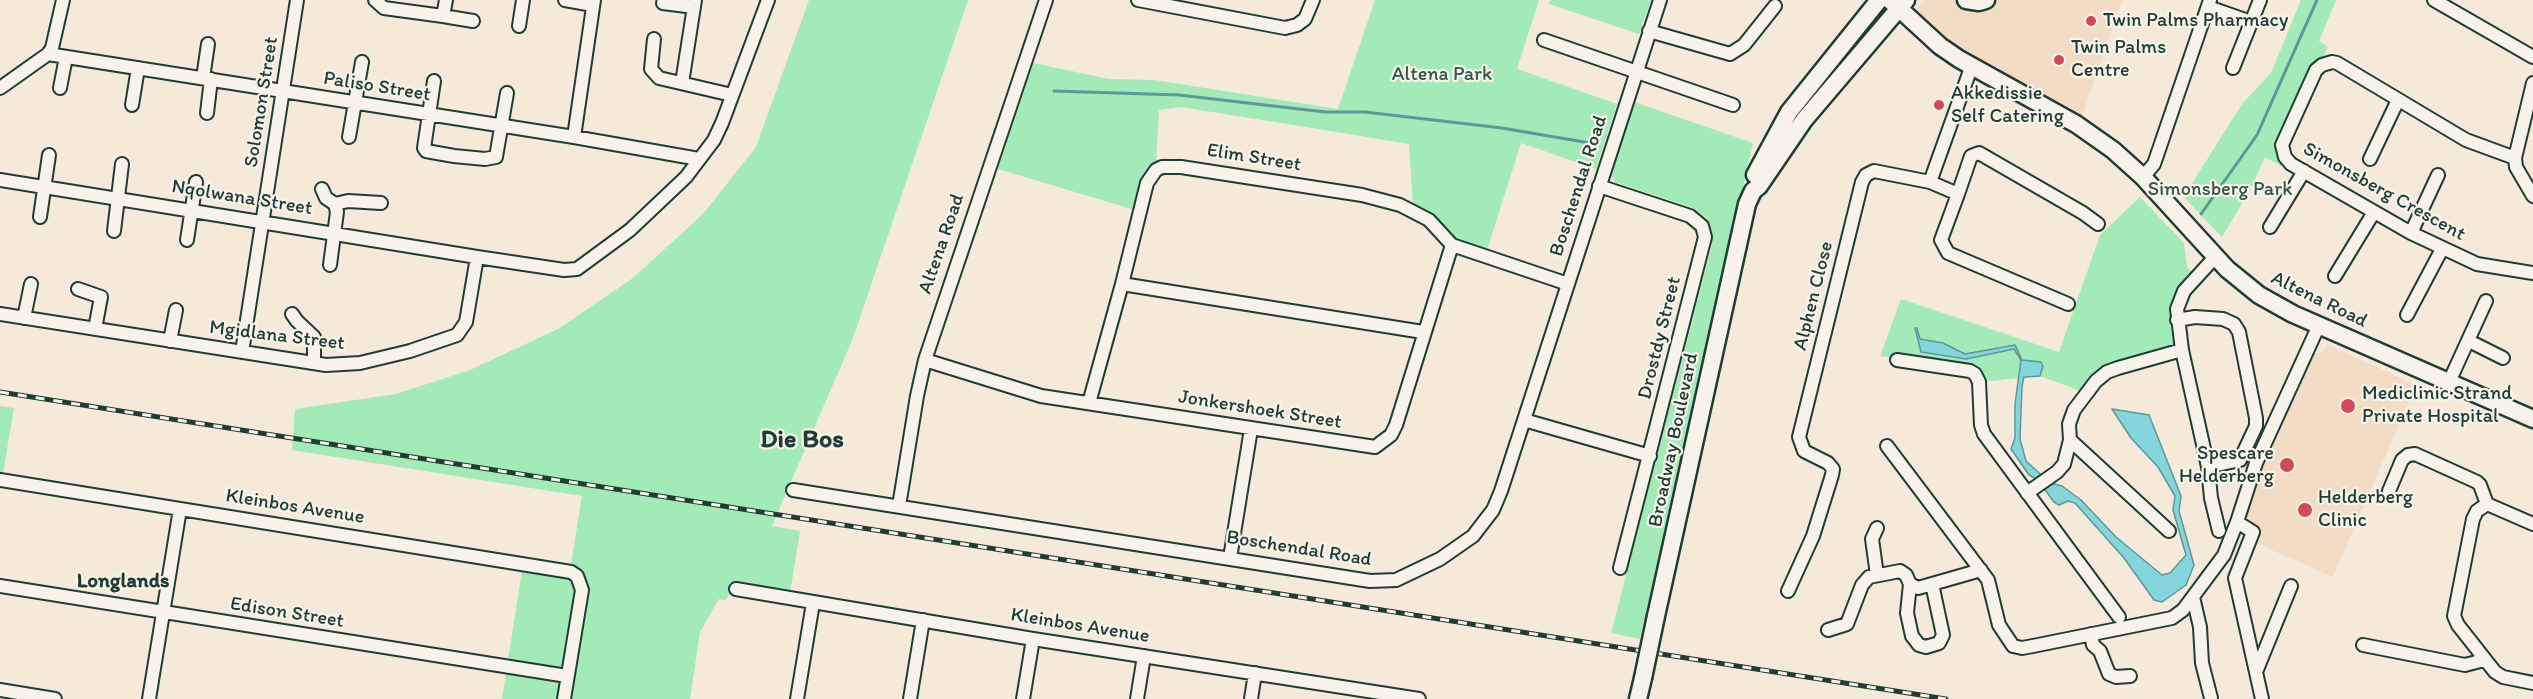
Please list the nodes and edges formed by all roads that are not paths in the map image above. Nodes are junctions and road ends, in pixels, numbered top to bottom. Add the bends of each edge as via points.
1 (63, 0) edge
2 (297, 0) edge
3 (375, 0) edge
4 (446, 0) edge
5 (523, 0) edge
6 (565, 0) edge
7 (768, 0) edge
8 (1046, 0) edge
9 (1138, 0) edge
10 (1313, 0) edge
11 (1660, 0) edge
12 (1879, 0) edge
13 (1966, 0) edge
14 (1986, 0) edge
15 (2260, 0) edge
16 (2434, 0) edge
17 (594, 2) edge
18 (663, 3) dead end
19 (1898, 3) edge
20 (2209, 3) edge
21 (694, 4) edge
22 (1181, 5) edge
23 (1775, 6) dead end
24 (443, 16) junction
25 (473, 21) dead end
26 (2251, 22) junction
27 (519, 26) dead end
28 (1649, 31) junction
29 (654, 39) dead end
30 (1544, 40) dead end
31 (208, 44) dead end
32 (48, 54) junction
33 (66, 57) junction
34 (2533, 57) edge
35 (362, 62) dead end
36 (1972, 65) junction
37 (138, 68) junction
38 (2233, 68) dead end
39 (1636, 72) junction
40 (207, 78) junction
41 (434, 81) dead end
42 (682, 83) junction
43 (2533, 83) edge
44 (0, 87) edge
45 (60, 88) dead end
46 (283, 92) junction
47 (507, 93) dead end
48 (732, 94) junction
49 (2398, 100) junction
50 (355, 104) junction
51 (132, 105) dead end
52 (1733, 105) dead end
53 (207, 113) dead end
54 (427, 114) junction
55 (502, 126) junction
56 (349, 137) dead end
57 (574, 137) junction
58 (49, 155) dead end
59 (2515, 158) junction
60 (699, 159) junction
61 (2370, 159) dead end
62 (122, 164) dead end
63 (2304, 171) junction
64 (2438, 175) dead end
65 (2144, 177) junction
66 (0, 180) edge
67 (196, 182) dead end
68 (1930, 182) junction
69 (1599, 186) junction
70 (44, 187) junction
71 (322, 189) dead end
72 (1753, 191) junction
73 (1958, 194) junction
74 (2533, 196) edge
75 (118, 199) junction
76 (381, 202) dead end
77 (335, 204) junction
78 (193, 210) junction
79 (2374, 212) junction
80 (40, 216) dead end
81 (262, 221) junction
82 (2098, 224) dead end
83 (2270, 227) dead end
84 (114, 231) dead end
85 (333, 233) junction
86 (2411, 233) junction
87 (188, 240) dead end
88 (1452, 245) junction
89 (2442, 249) junction
90 (2216, 256) junction
91 (477, 257) junction
92 (330, 265) dead end
93 (2533, 273) edge
94 (2335, 276) dead end
95 (1122, 284) junction
96 (1568, 284) junction
97 (31, 285) dead end
98 (78, 289) dead end
99 (2486, 302) dead end
100 (2067, 304) dead end
101 (176, 310) dead end
102 (0, 314) edge
103 (292, 314) dead end
104 (2407, 315) dead end
105 (24, 318) junction
106 (2177, 320) junction
107 (2319, 325) junction
108 (95, 329) junction
109 (1423, 332) junction
110 (170, 341) junction
111 (2469, 341) junction
112 (2182, 350) junction
113 (242, 352) junction
114 (2503, 358) dead end
115 (925, 360) junction
116 (1897, 360) dead end
117 (314, 363) junction
118 (2449, 382) junction
119 (1089, 403) junction
120 (2533, 419) edge
121 (1524, 420) junction
122 (1251, 429) junction
123 (2070, 440) junction
124 (1887, 446) dead end
125 (1650, 456) junction
126 (2208, 467) junction
127 (0, 480) edge
128 (793, 490) dead end
129 (2389, 491) dead end
130 (2027, 493) junction
131 (2487, 504) junction
132 (899, 506) junction
133 (180, 509) junction
134 (2237, 522) junction
135 (2533, 524) edge
136 (1877, 528) dead end
137 (2169, 531) dead end
138 (2219, 531) dead end
139 (1230, 558) junction
140 (1620, 568) dead end
141 (1981, 570) junction
142 (1876, 575) junction
143 (1910, 584) junction
144 (1932, 585) junction
145 (0, 586) edge
146 (2291, 586) dead end
147 (736, 589) dead end
148 (1788, 591) dead end
149 (2194, 596) junction
150 (813, 603) junction
151 (164, 612) junction
152 (2119, 616) dead end
153 (923, 620) junction
154 (1828, 630) dead end
155 (2091, 634) junction
156 (1033, 639) junction
157 (2364, 645) dead end
158 (1144, 656) junction
159 (2484, 660) junction
160 (2256, 672) junction
161 (1255, 673) junction
162 (567, 676) junction
163 (2130, 676) dead end
164 (2533, 683) edge
165 (0, 690) edge
166 (1365, 695) edge
167 (2211, 698) edge
168 (55, 699) edge
169 (149, 699) edge
170 (564, 699) edge
171 (797, 699) edge
172 (910, 699) edge
173 (1023, 699) edge
174 (1137, 699) edge
175 (1251, 699) edge
176 (1419, 699) edge
177 (1638, 699) edge
178 (2262, 699) edge

1 - 32 street
2 - 46 street, Solomon Street
3 - 24 street via 384,8
4 - 24 street
5 - 27 street
6 - 17 street
7 - 48 street
8 - 115 street, Altena Road
9 - 22 street
10 - 22 street via 1305,19 1289,28
11 - 28 street, Boschendal Road
12 - 72 main road, Broadway Boulevard via 1789,112 1756,171
13 - 14 main road
15 - 26 street
16 - 34 street
17 - 57 street
18 - 21 street
19 - 36 main road, Altena Road via 1940,46
19 - 72 main road, Broadway Boulevard
20 - 26 street
20 - 65 street via 2154,164
21 - 42 street
23 - 28 street via 1744,45 1730,54
24 - 25 street
26 - 38 street
28 - 39 street, Boschendal Road
29 - 42 street via 651,69 659,78
30 - 39 street
31 - 40 street
32 - 33 street, Paliso Street
32 - 44 street
33 - 37 street, Paliso Street
33 - 45 street
35 - 50 street
36 - 65 main road, Altena Road via 2086,130
36 - 68 street
37 - 40 street, Paliso Street
37 - 51 street
39 - 52 street
39 - 69 street, Boschendal Road
40 - 46 street, Paliso Street
40 - 53 street
41 - 54 street
42 - 48 street
43 - 59 street
46 - 50 street, Paliso Street
46 - 81 street, Solomon Street
47 - 55 street
48 - 60 street via 714,140
49 - 59 street, Simonsberg Crescent via 2466,140
49 - 61 street
49 - 63 street, Simonsberg Crescent via 2337,63 2319,67 2282,141 2285,157
50 - 54 street, Paliso Street
50 - 56 street
54 - 55 street, Paliso Street
54 - 55 street via 425,150 454,156 494,159
55 - 57 street, Paliso Street
57 - 60 street, Paliso Street
58 - 70 street
59 - 74 street
60 - 91 street via 686,177 630,230 577,269
62 - 75 street
63 - 79 street, Simonsberg Crescent
63 - 83 street
64 - 86 street
65 - 90 main road, Altena Road
66 - 70 street, Nqolwana Street
67 - 78 street
68 - 73 street
68 - 148 street, Alphen Close via 1874,171 1862,182 1799,437 1804,451 1828,463 1832,475 1813,536
69 - 96 street, Boschendal Road
69 - 125 street, Drostdy Street via 1690,216 1705,231
70 - 75 street, Nqolwana Street
70 - 80 street
71 - 77 street
72 - 177 main road, Broadway Boulevard, bridge
73 - 82 street via 1971,156 1979,153
73 - 100 street via 1941,240 1948,253
75 - 78 street, Nqolwana Street
75 - 84 street
76 - 77 street
77 - 85 street
78 - 81 street, Nqolwana Street
78 - 87 street
79 - 86 street, Simonsberg Crescent
79 - 94 street
81 - 85 street, Nqolwana Street
81 - 113 street, Solomon Street
85 - 91 street, Nqolwana Street
85 - 92 street
86 - 89 street, Simonsberg Crescent
88 - 95 street, Elim Street via 1429,220 1400,205 1362,195 1172,166 1156,170 1147,183
88 - 96 street, Elim Street
88 - 109 street, Jonkershoek Street
89 - 93 street, Simonsberg Crescent via 2487,267
89 - 104 street
90 - 106 street via 2184,291 2178,302
90 - 107 main road, Altena Road via 2259,295
91 - 117 street, Mgidlana Street via 466,322 457,335 360,363
95 - 109 street
95 - 119 street, Elim Street
96 - 121 street, Boschendal Road
97 - 105 street
98 - 108 street via 101,297
99 - 111 street
101 - 110 street
102 - 105 street, Mgidlana Street
103 - 117 street via 314,337
105 - 108 street, Mgidlana Street
106 - 112 street
106 - 126 street via 2229,320 2237,327 2241,342 2256,426 2240,460
107 - 118 main road, Altena Road
107 - 134 street via 2256,463
108 - 110 street, Mgidlana Street
109 - 122 street, Jonkershoek Street via 1396,425 1385,442 1362,447
110 - 113 street, Mgidlana Street
111 - 114 street
111 - 118 street
112 - 123 street via 2102,376 2074,410 2069,423
112 - 126 street
113 - 117 street, Mgidlana Street
115 - 119 street, Jonkershoek Street via 1022,392
115 - 132 street, Altena Road
116 - 130 street via 1975,374 1980,382 1982,429
118 - 120 main road, Altena Road
119 - 122 street, Jonkershoek Street
121 - 125 street
121 - 139 street, Boschendal Road via 1501,491 1484,524 1450,553 1407,576 1370,581
122 - 139 street
123 - 130 street via 2064,464
123 - 137 street
124 - 141 street
125 - 140 street, Drostdy Street
126 - 138 street
127 - 133 street, Kleinbos Avenue
128 - 132 street, Boschendal Road
129 - 131 street via 2402,460 2415,454 2477,482
130 - 152 street
131 - 135 street
131 - 159 street via 2473,519 2454,610 2458,625
132 - 139 street, Boschendal Road
133 - 151 street
133 - 162 street, Kleinbos Avenue via 571,572 582,590
134 - 149 street via 2224,555
134 - 160 street via 2253,532 2235,578
136 - 142 street via 1872,538
141 - 144 street
141 - 155 street via 1990,585 1999,625 2017,648
142 - 143 street via 1900,571
142 - 154 street via 1862,585 1847,624
143 - 144 street via 1918,588
143 - 144 street via 1906,613 1912,636 1922,646 1939,643 1943,635
145 - 151 street, Edison Street
146 - 160 street
147 - 150 street, Kleinbos Avenue
149 - 155 street via 2175,617
149 - 167 street via 2202,663
150 - 153 street, Kleinbos Avenue
150 - 171 street
151 - 162 street, Edison Street
151 - 169 street
153 - 156 street, Kleinbos Avenue
153 - 172 street
155 - 163 street via 2109,674
156 - 158 street, Kleinbos Avenue
156 - 173 street
157 - 159 street via 2465,665
158 - 161 street, Kleinbos Avenue
158 - 174 street
159 - 164 street via 2503,677
160 - 178 street
161 - 166 street, Kleinbos Avenue
161 - 175 street
162 - 170 street
165 - 168 street
166 - 176 street, Kleinbos Avenue

